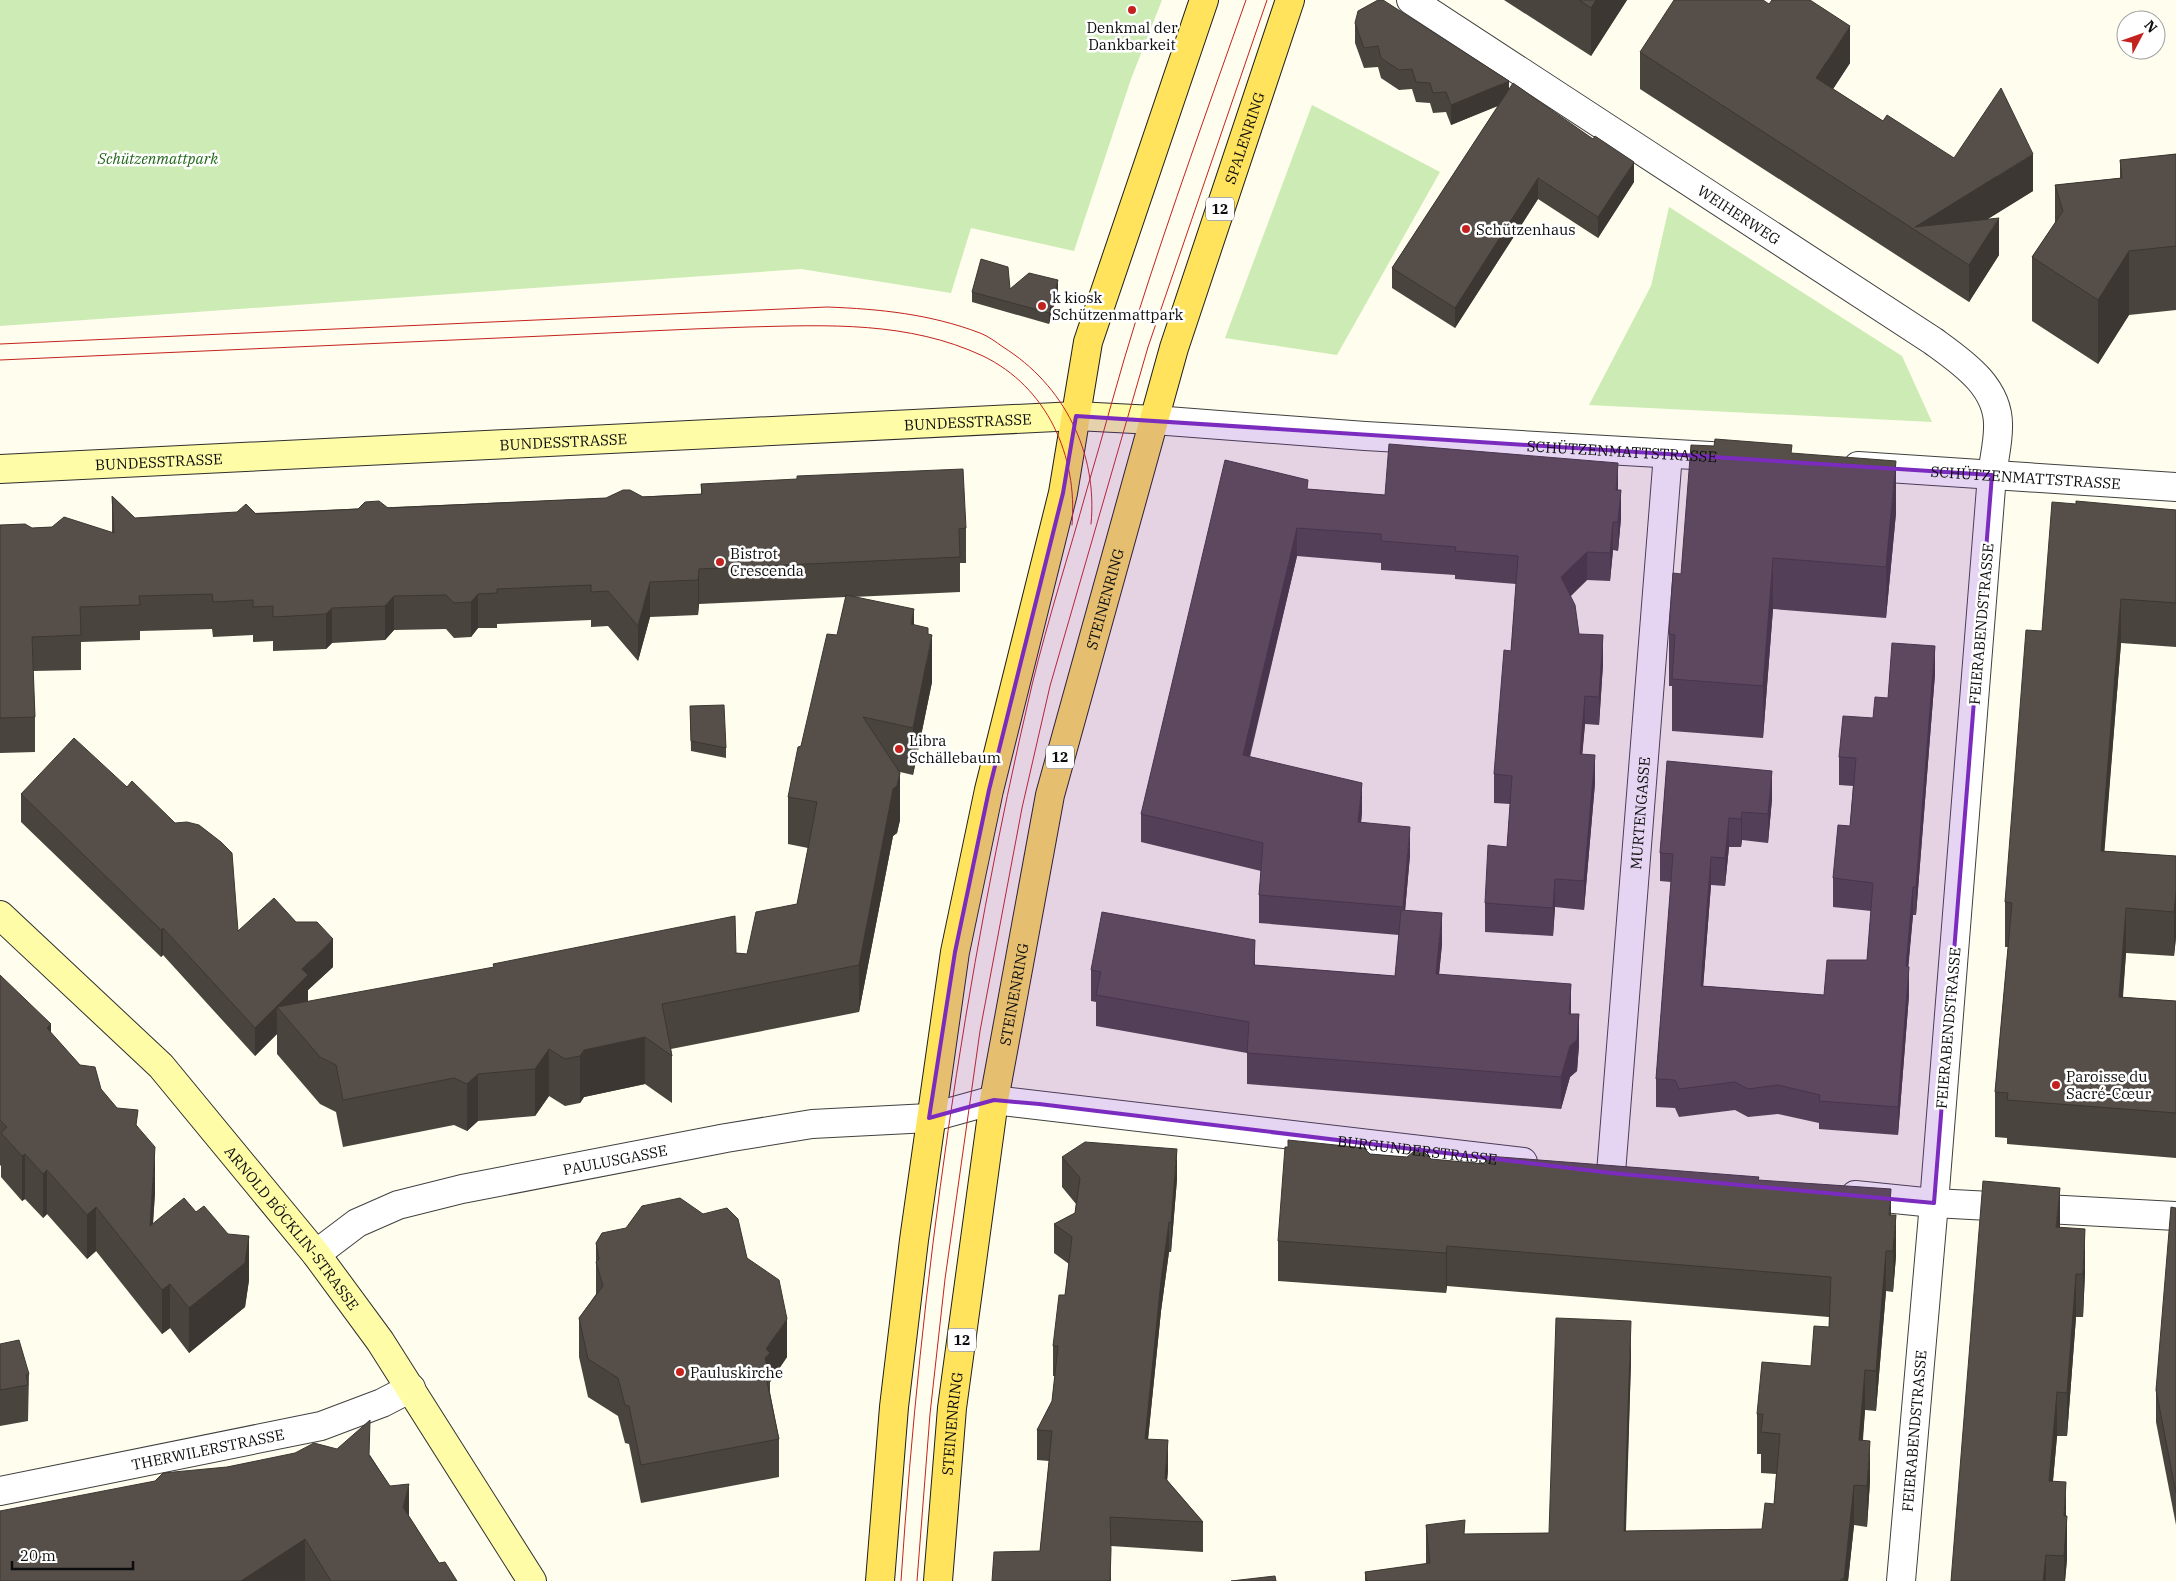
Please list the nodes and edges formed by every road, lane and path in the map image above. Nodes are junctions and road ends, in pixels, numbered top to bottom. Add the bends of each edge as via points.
1 (1204, 0) edge
2 (1290, 0) edge
3 (1411, 0) edge
4 (1076, 416) junction
5 (1127, 418) joint
6 (1154, 420) junction
7 (1668, 454) junction
8 (1752, 458) edge
9 (1830, 464) edge
10 (0, 469) edge
11 (1992, 474) junction
12 (2176, 487) edge
13 (0, 915) edge
14 (994, 1100) junction
15 (929, 1118) junction
16 (1552, 1166) edge
17 (1582, 1169) edge
18 (1611, 1173) junction
19 (1640, 1176) edge
20 (1826, 1193) edge
21 (1934, 1203) junction
22 (2176, 1216) edge
23 (316, 1254) junction
24 (411, 1388) junction
25 (0, 1491) edge
26 (532, 1581) edge
27 (880, 1581) edge
28 (938, 1581) edge
29 (1901, 1581) edge

1 - 4 main road via 1088,342
2 - 6 main road, SPALENRING / 12 via 1174,348
3 - 11 street, WEIHERWEG via 1968,367 1991,395 1999,426
4 - 5 main road, BUNDESSTRASSE
4 - 10 main road, BUNDESSTRASSE
4 - 15 main road via 1063,493 992,781 957,942
5 - 6 main road, SCHÜTZENMATTSTRASSE
6 - 7 street, SCHÜTZENMATTSTRASSE
6 - 14 main road, STEINENRING / 12 via 1050,795
7 - 8 street, SCHÜTZENMATTSTRASSE
7 - 18 street, MURTENGASSE
9 - 11 street, SCHÜTZENMATTSTRASSE
11 - 12 street, SCHÜTZENMATTSTRASSE
11 - 21 street, FEIERABENDSTRASSE
13 - 23 main road, ARNOLD BÖCKLIN-STRASSE via 161,1066
14 - 15 street, BURGUNDERSTRASSE
14 - 16 street, BURGUNDERSTRASSE
14 - 28 main road, STEINENRING / 12 via 952,1408
15 - 23 street, PAULUSGASSE via 812,1124 462,1189 398,1205 357,1223
15 - 27 main road via 894,1407
17 - 18 street
18 - 19 street
20 - 21 street
21 - 22 street
21 - 29 street, FEIERABENDSTRASSE
23 - 24 main road, ARNOLD BÖCKLIN-STRASSE via 347,1293
24 - 25 street, THERWILERSTRASSE via 382,1403 321,1426
24 - 26 main road, ARNOLD BÖCKLIN-STRASSE

